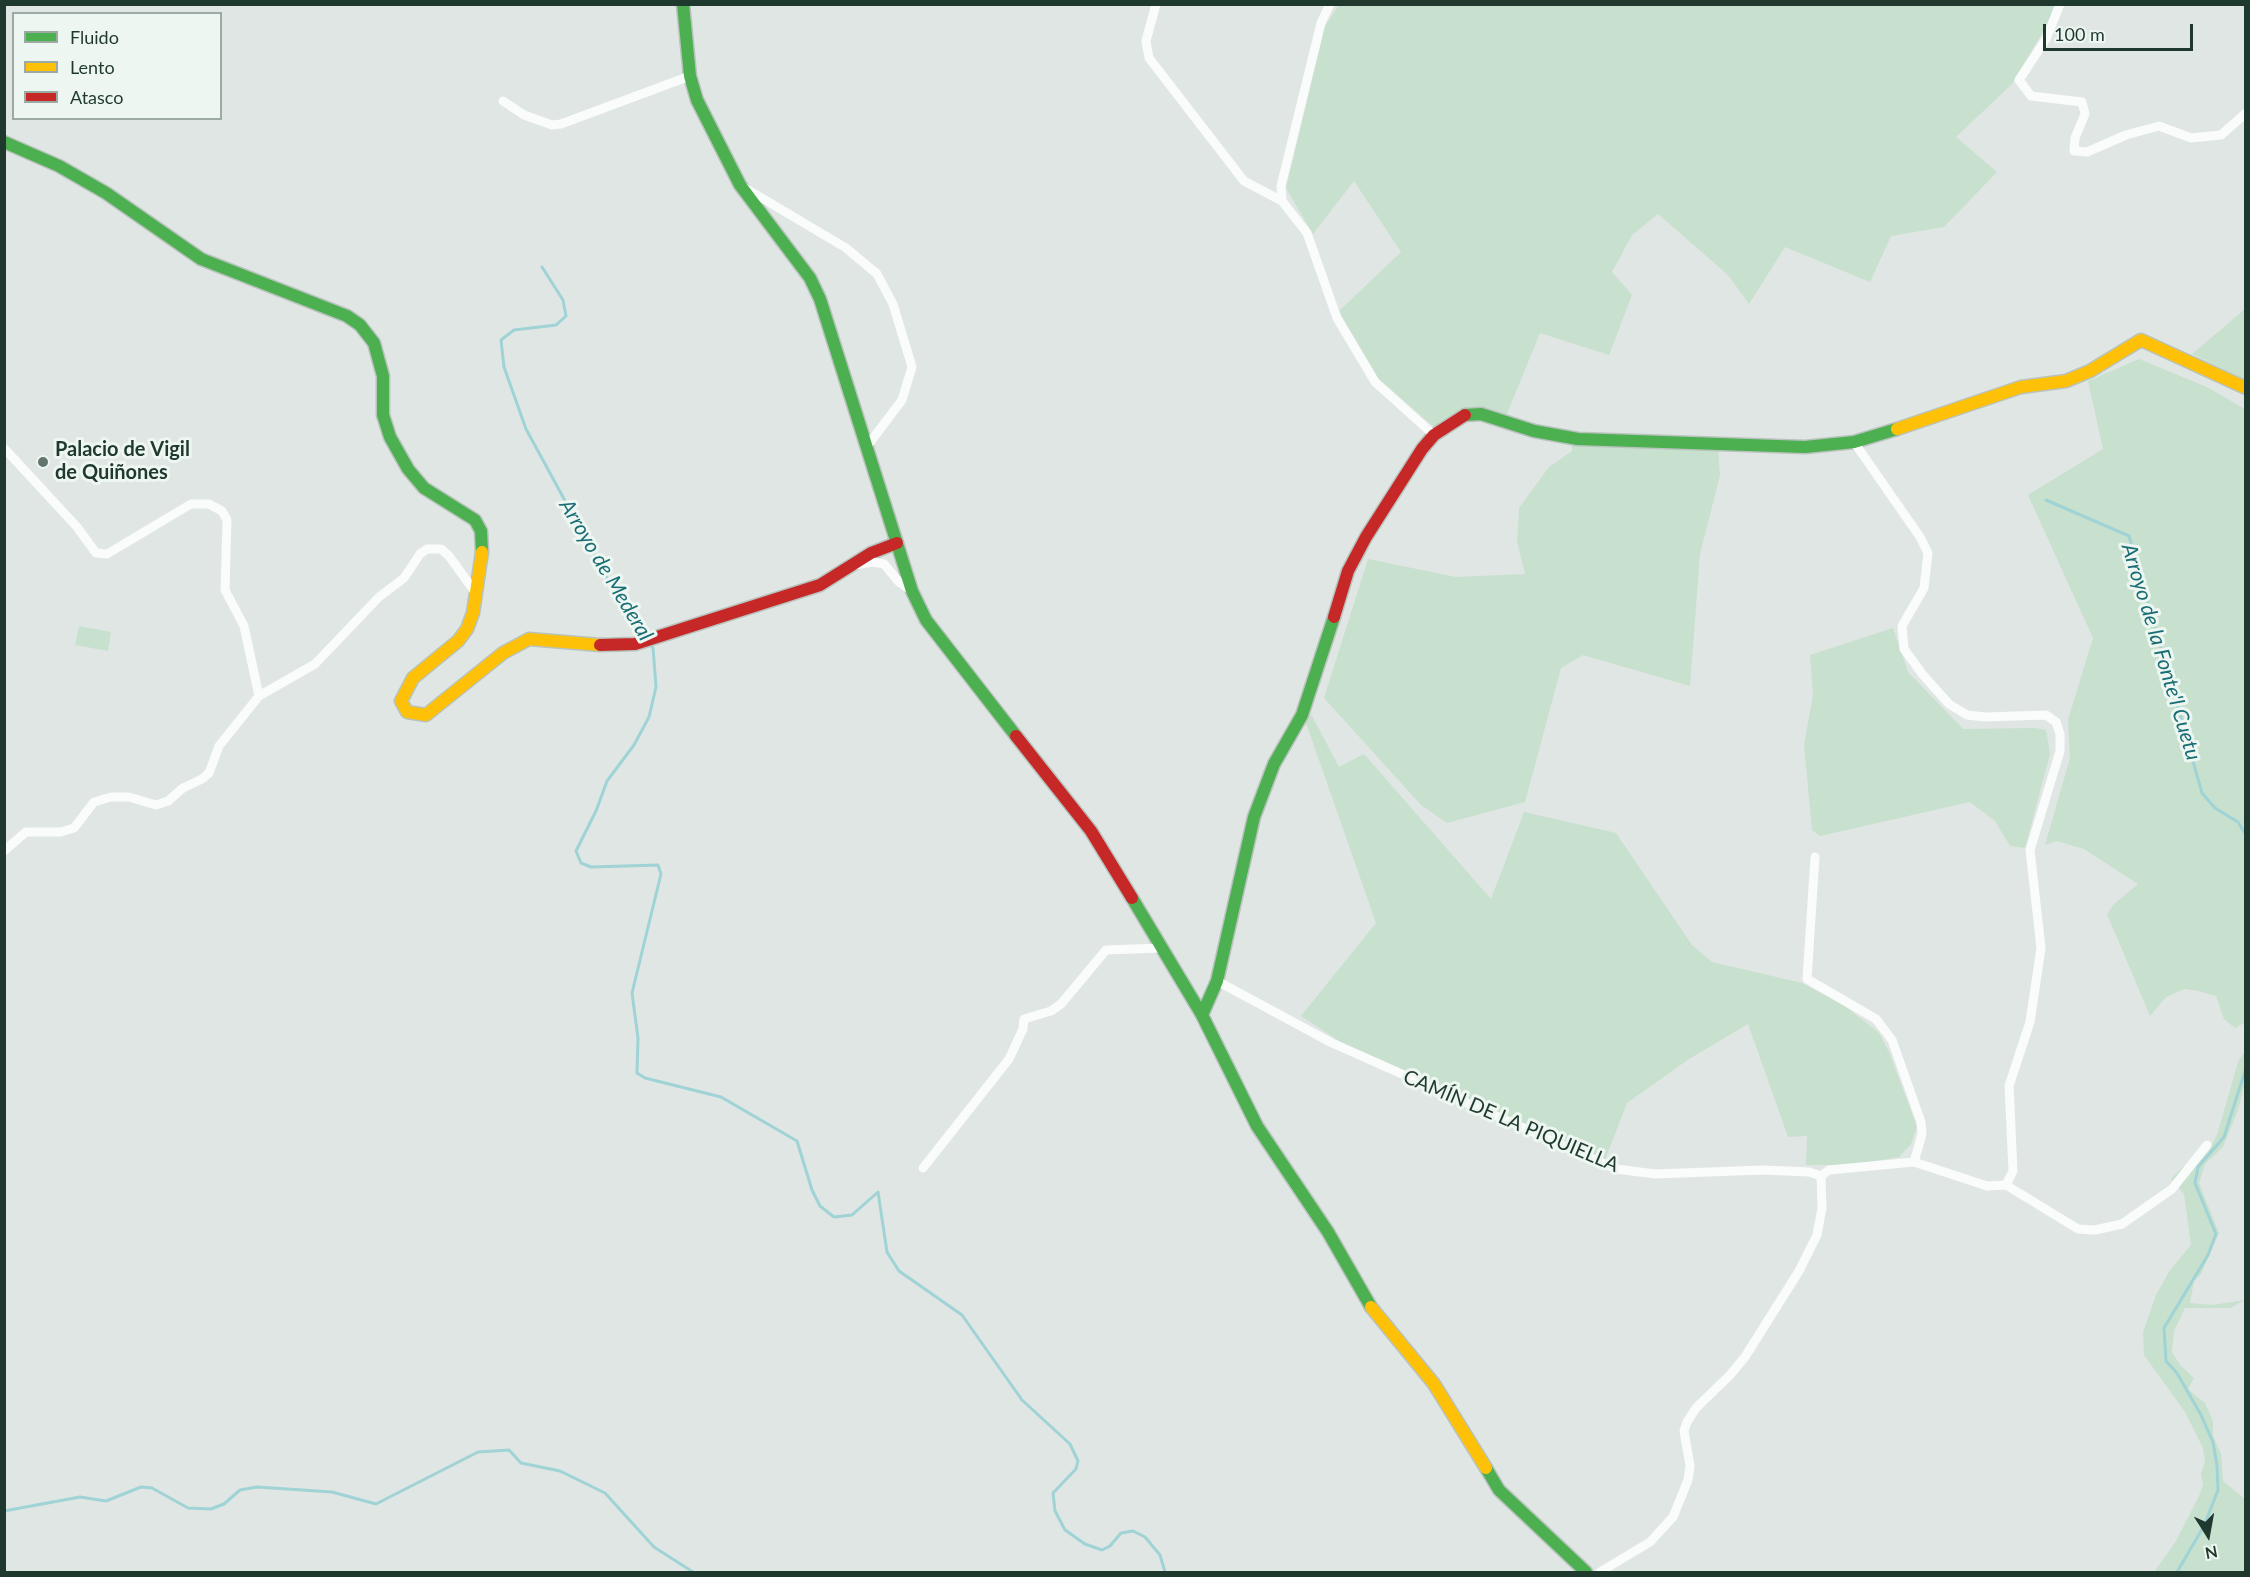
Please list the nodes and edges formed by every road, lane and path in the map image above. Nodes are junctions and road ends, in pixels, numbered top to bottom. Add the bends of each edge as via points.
1 (683, 4) edge
2 (1156, 4) edge
3 (1330, 4) edge
4 (2060, 4) edge
5 (690, 76) junction
6 (503, 101) dead end
7 (2246, 113) edge
8 (4, 142) edge
9 (740, 185) junction
10 (1282, 201) junction
11 (2246, 388) edge
12 (1434, 435) junction
13 (1854, 442) junction
14 (868, 445) junction
15 (4, 448) edge
16 (898, 548) junction
17 (884, 564) junction
18 (852, 565) junction
19 (912, 591) junction
20 (475, 592) junction
21 (259, 696) junction
22 (4, 851) edge
23 (1815, 857) dead end
24 (1161, 948) junction
25 (1217, 981) junction
26 (1202, 1015) junction
27 (2207, 1145) dead end
28 (1914, 1162) junction
29 (923, 1168) dead end
30 (1821, 1176) junction
31 (2006, 1185) junction
32 (1586, 1572) edge
33 (1600, 1572) edge

1 - 5 street
2 - 10 street via 1146,41 1149,58 1244,181
3 - 10 street via 1321,23 1295,128 1281,186
4 - 7 street via 2046,39 2019,80 2031,96 2082,102 2085,114 2074,151 2087,152 2159,126 2191,138 2221,135
5 - 6 street via 561,124 552,125 524,115
5 - 9 street via 697,100
8 - 20 street via 59,166 106,193 201,259 360,325 379,357 383,415 408,469 437,499 475,520 481,531 483,546
9 - 14 street via 810,278 836,343
9 - 14 street via 846,248 877,274 893,304 912,367 902,400
10 - 12 street via 1306,233 1337,318 1375,382
11 - 13 street via 2141,340 2066,381 2021,387
12 - 13 street via 1470,413 1578,439 1805,447
12 - 25 street via 1348,571 1313,687 1274,764 1254,817
13 - 31 street via 1928,553 1924,588 1902,626 1904,649 1949,704 1967,715 2046,715 2056,722 2060,734 2060,751 2030,850 2041,948 2030,1022 2009,1086 2013,1171
14 - 16 street
15 - 21 street via 96,553 107,554 191,504 209,504 222,511 227,520 225,590 244,626
16 - 17 street
16 - 18 street via 871,553
16 - 19 street
17 - 18 street
17 - 19 street
18 - 20 street via 820,585 635,644 529,639 503,653 426,715 407,712 401,701 404,691 467,629
19 - 24 street via 926,620 1090,831
20 - 21 street via 441,549 427,549 404,578 380,597 323,657
21 - 22 street via 219,746 209,773 168,801 156,805 111,796 89,806 74,828 26,832
23 - 28 street via 1807,979 1876,1019 1892,1040 1921,1122 1922,1134
24 - 26 street
24 - 29 street via 1106,950 1056,1008 1024,1019 1009,1059
25 - 26 street
25 - 30 street, CAMÍN DE LA PIQUIELLA via 1332,1043 1616,1169 1655,1174 1774,1171
26 - 32 street via 1257,1126 1328,1232 1367,1302 1434,1384 1499,1490
27 - 31 street, CAMÍN DE LA PIQUIELLA via 2172,1189 2122,1224 2095,1230 2078,1229
28 - 30 street, CAMÍN DE LA PIQUIELLA via 1828,1170
28 - 31 street, CAMÍN DE LA PIQUIELLA via 1987,1186
30 - 33 street via 1822,1208 1817,1235 1798,1271 1745,1357 1687,1422 1684,1431 1690,1466 1688,1480 1673,1517 1650,1542

